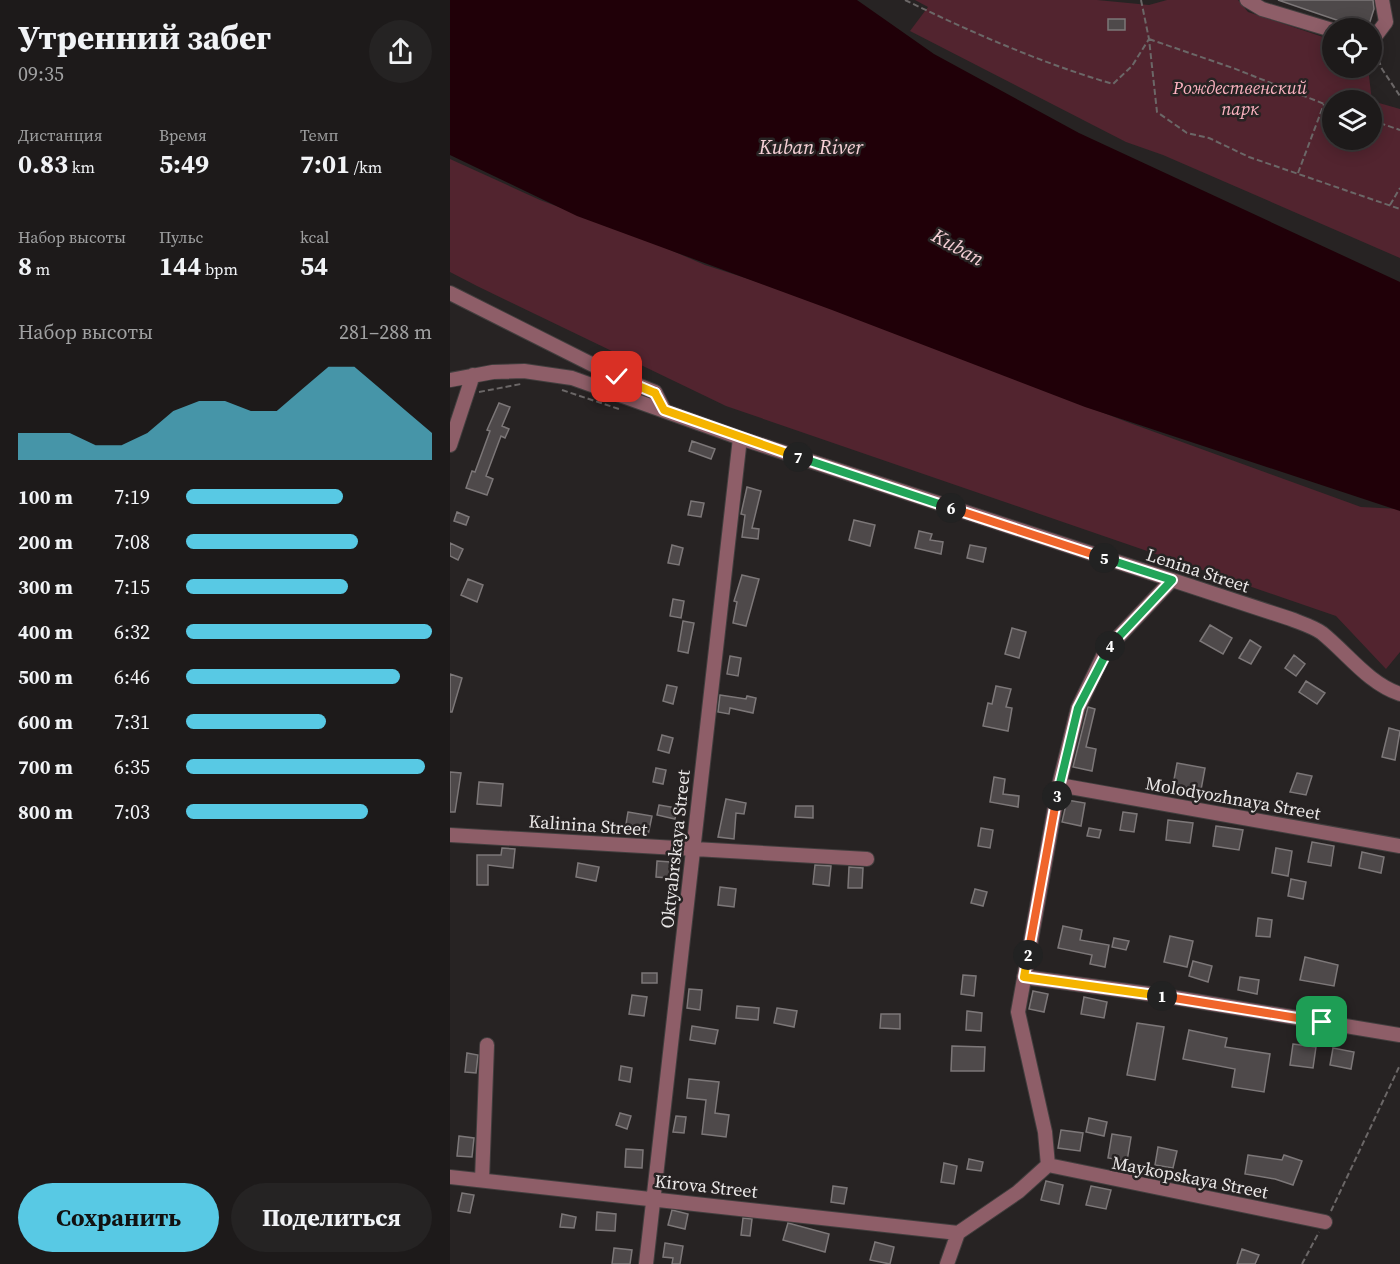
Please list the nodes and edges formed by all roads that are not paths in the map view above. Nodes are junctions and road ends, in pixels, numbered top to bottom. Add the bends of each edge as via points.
1 (1247, 0) edge
2 (1382, 0) edge
3 (1322, 27) edge
4 (1382, 27) edge
5 (450, 293) edge
6 (472, 375) junction
7 (450, 380) edge
8 (664, 410) junction
9 (740, 438) junction
10 (450, 445) edge
11 (1172, 580) junction
12 (1400, 694) edge
13 (1059, 785) junction
14 (450, 835) edge
15 (1400, 846) edge
16 (693, 850) junction
17 (867, 859) dead end
18 (1024, 977) junction
19 (1400, 1035) edge
20 (487, 1045) dead end
21 (1048, 1165) junction
22 (450, 1177) edge
23 (482, 1180) junction
24 (655, 1198) junction
25 (1325, 1222) road end
26 (958, 1233) junction
27 (646, 1264) edge
28 (947, 1264) edge

1 - 3 street via 1262,9
2 - 4 street via 1386,22
5 - 8 street via 587,363 655,392
6 - 7 street, Lenina Street
6 - 8 street, Lenina Street via 524,370 572,378
6 - 10 street
8 - 9 street, Lenina Street
9 - 11 street, Lenina Street
9 - 16 street, Oktyabrskaya Street
11 - 12 street, Lenina Street via 1320,631 1353,663 1388,690
11 - 13 street via 1106,650 1078,708
13 - 15 street, Molodyozhnaya Street
13 - 18 street
14 - 16 street, Kalinina Street
16 - 17 street, Kalinina Street
16 - 24 street, Oktyabrskaya Street
18 - 19 street
18 - 21 street via 1018,1012 1045,1132
20 - 23 street
21 - 25 street, Maykopskaya Street
21 - 26 street via 1018,1192
22 - 23 street, Kirova Street
23 - 24 street, Kirova Street
24 - 26 street, Kirova Street
24 - 27 street, Oktyabrskaya Street
26 - 28 street

